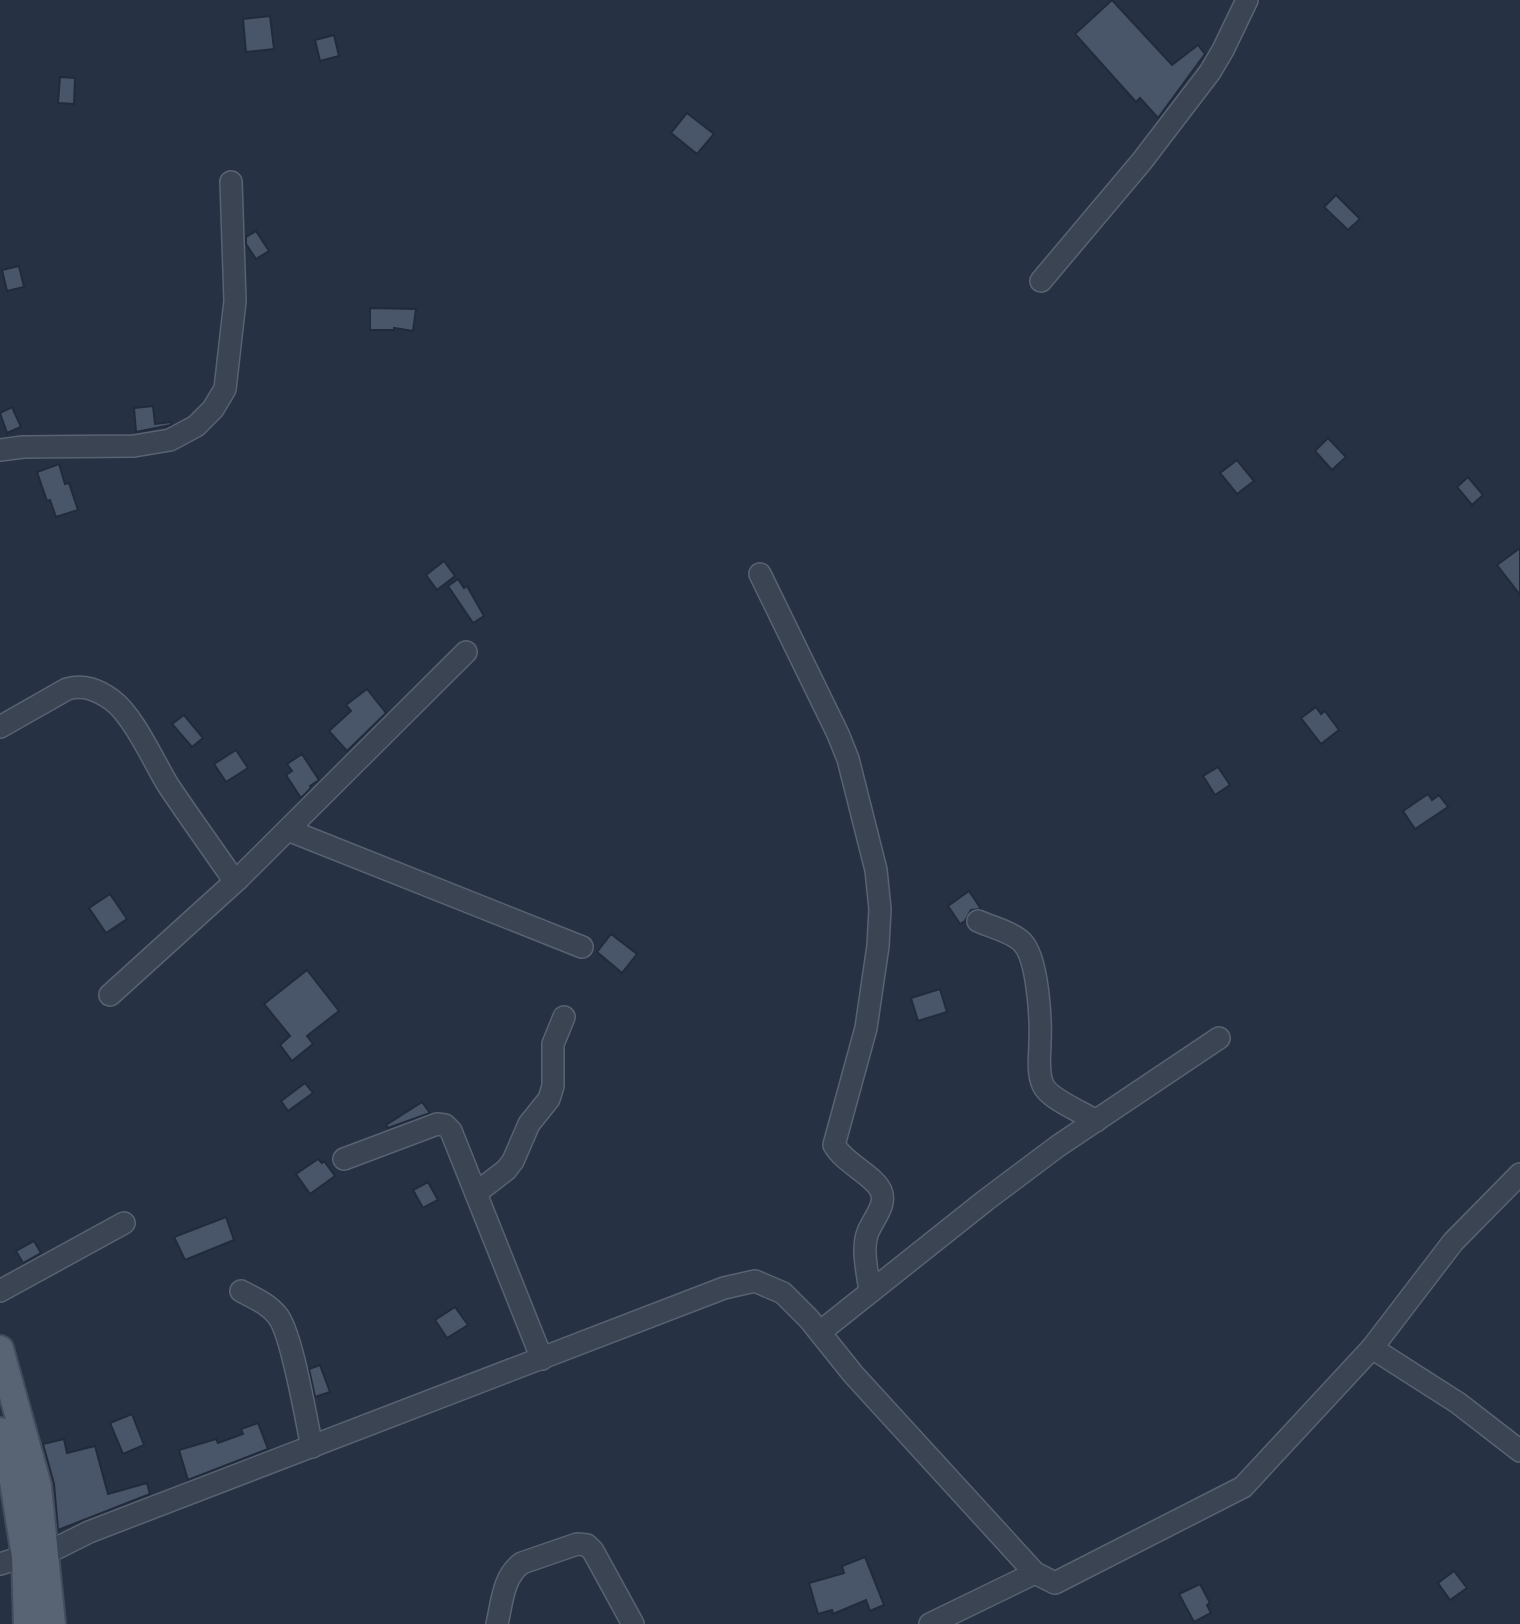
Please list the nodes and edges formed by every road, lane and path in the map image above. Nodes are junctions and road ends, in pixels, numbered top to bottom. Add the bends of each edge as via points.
1 (1247, 0) edge
2 (231, 182) dead end
3 (1041, 281) dead end
4 (0, 450) edge
5 (760, 574) dead end
6 (466, 652) dead end
7 (0, 727) edge
8 (288, 830) junction
9 (238, 879) junction
10 (978, 921) dead end
11 (582, 947) dead end
12 (110, 995) dead end
13 (564, 1017) dead end
14 (1219, 1038) dead end
15 (1096, 1121) junction
16 (344, 1159) dead end
17 (1519, 1179) edge
18 (476, 1194) junction
19 (124, 1223) dead end
20 (0, 1290) edge
21 (240, 1291) dead end
22 (870, 1292) junction
23 (820, 1332) junction
24 (1371, 1348) junction
25 (0, 1349) edge
26 (542, 1359) junction
27 (0, 1432) edge
28 (312, 1447) junction
29 (1520, 1451) edge
30 (23, 1558) edge
31 (1035, 1573) junction
32 (27, 1624) edge
33 (52, 1624) edge
34 (497, 1624) edge
35 (633, 1624) edge
36 (930, 1624) edge

1 - 3 street via 1210,72
2 - 4 street via 235,301 225,389 213,409 196,426 170,440 134,446
5 - 22 street via 843,746 876,870 878,946 866,1028 834,1144 883,1194 865,1242
6 - 8 street
7 - 9 street via 78,686 113,701 229,873
8 - 9 street
8 - 11 street
9 - 12 street
10 - 15 street via 1020,939 1026,947 1039,1012 1043,1085 1049,1094
13 - 18 street via 553,1044 549,1099 529,1124 513,1161
14 - 15 street
15 - 22 street
16 - 18 street via 444,1125 451,1131
17 - 24 street via 1453,1242
18 - 26 street
19 - 20 street
21 - 28 street via 280,1317
22 - 23 street
23 - 26 street via 783,1293 755,1281 724,1288
23 - 31 street
24 - 29 street via 1458,1403
24 - 31 street via 1242,1487 1055,1583
25 - 30 main road via 38,1486
26 - 28 street
27 - 30 main road via 13,1481
28 - 30 street
30 - 32 main road
30 - 33 main road
31 - 36 street
34 - 35 street via 508,1576 514,1569 577,1544 593,1551

